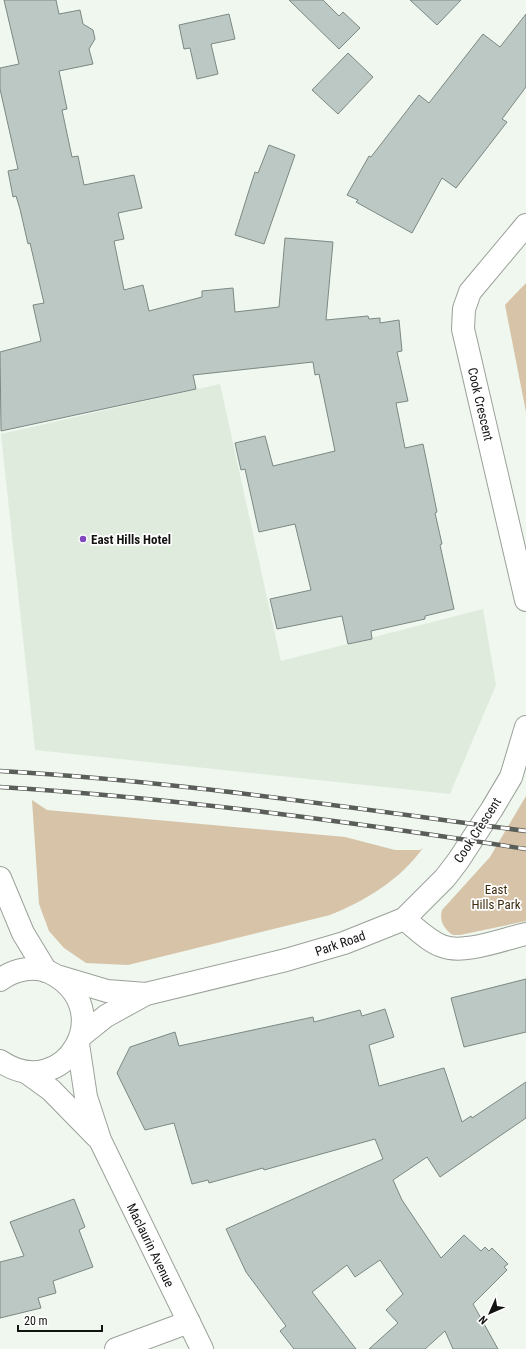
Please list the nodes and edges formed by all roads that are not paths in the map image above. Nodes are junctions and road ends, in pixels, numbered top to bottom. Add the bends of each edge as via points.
1 (526, 225) edge
2 (526, 600) edge
3 (526, 727) edge
4 (0, 878) edge
5 (404, 919) junction
6 (526, 934) edge
7 (53, 974) junction
8 (0, 980) edge
9 (146, 994) junction
10 (79, 1040) junction
11 (9, 1067) edge
12 (100, 1140) junction
13 (189, 1322) junction
14 (116, 1349) edge
15 (202, 1349) edge

1 - 2 street, Cook Crescent via 470,292 464,309 463,329
3 - 5 street, Cook Crescent via 511,777 492,809 445,878
4 - 7 street via 23,934
5 - 6 street via 430,940 451,949
5 - 9 street, Park Road via 344,944
7 - 8 street, Park Road via 33,968 19,970
7 - 9 street, Park Road via 107,990
7 - 10 street, Maclaurin Avenue via 72,988 80,1003 83,1019
9 - 10 street, Park Road via 106,1016
10 - 11 street, Park Road via 69,1057 42,1072
10 - 12 street, Maclaurin Avenue via 85,1091
11 - 12 street, Maclaurin Avenue via 55,1095
12 - 13 street, Maclaurin Avenue
13 - 14 street
13 - 15 street, Maclaurin Avenue

